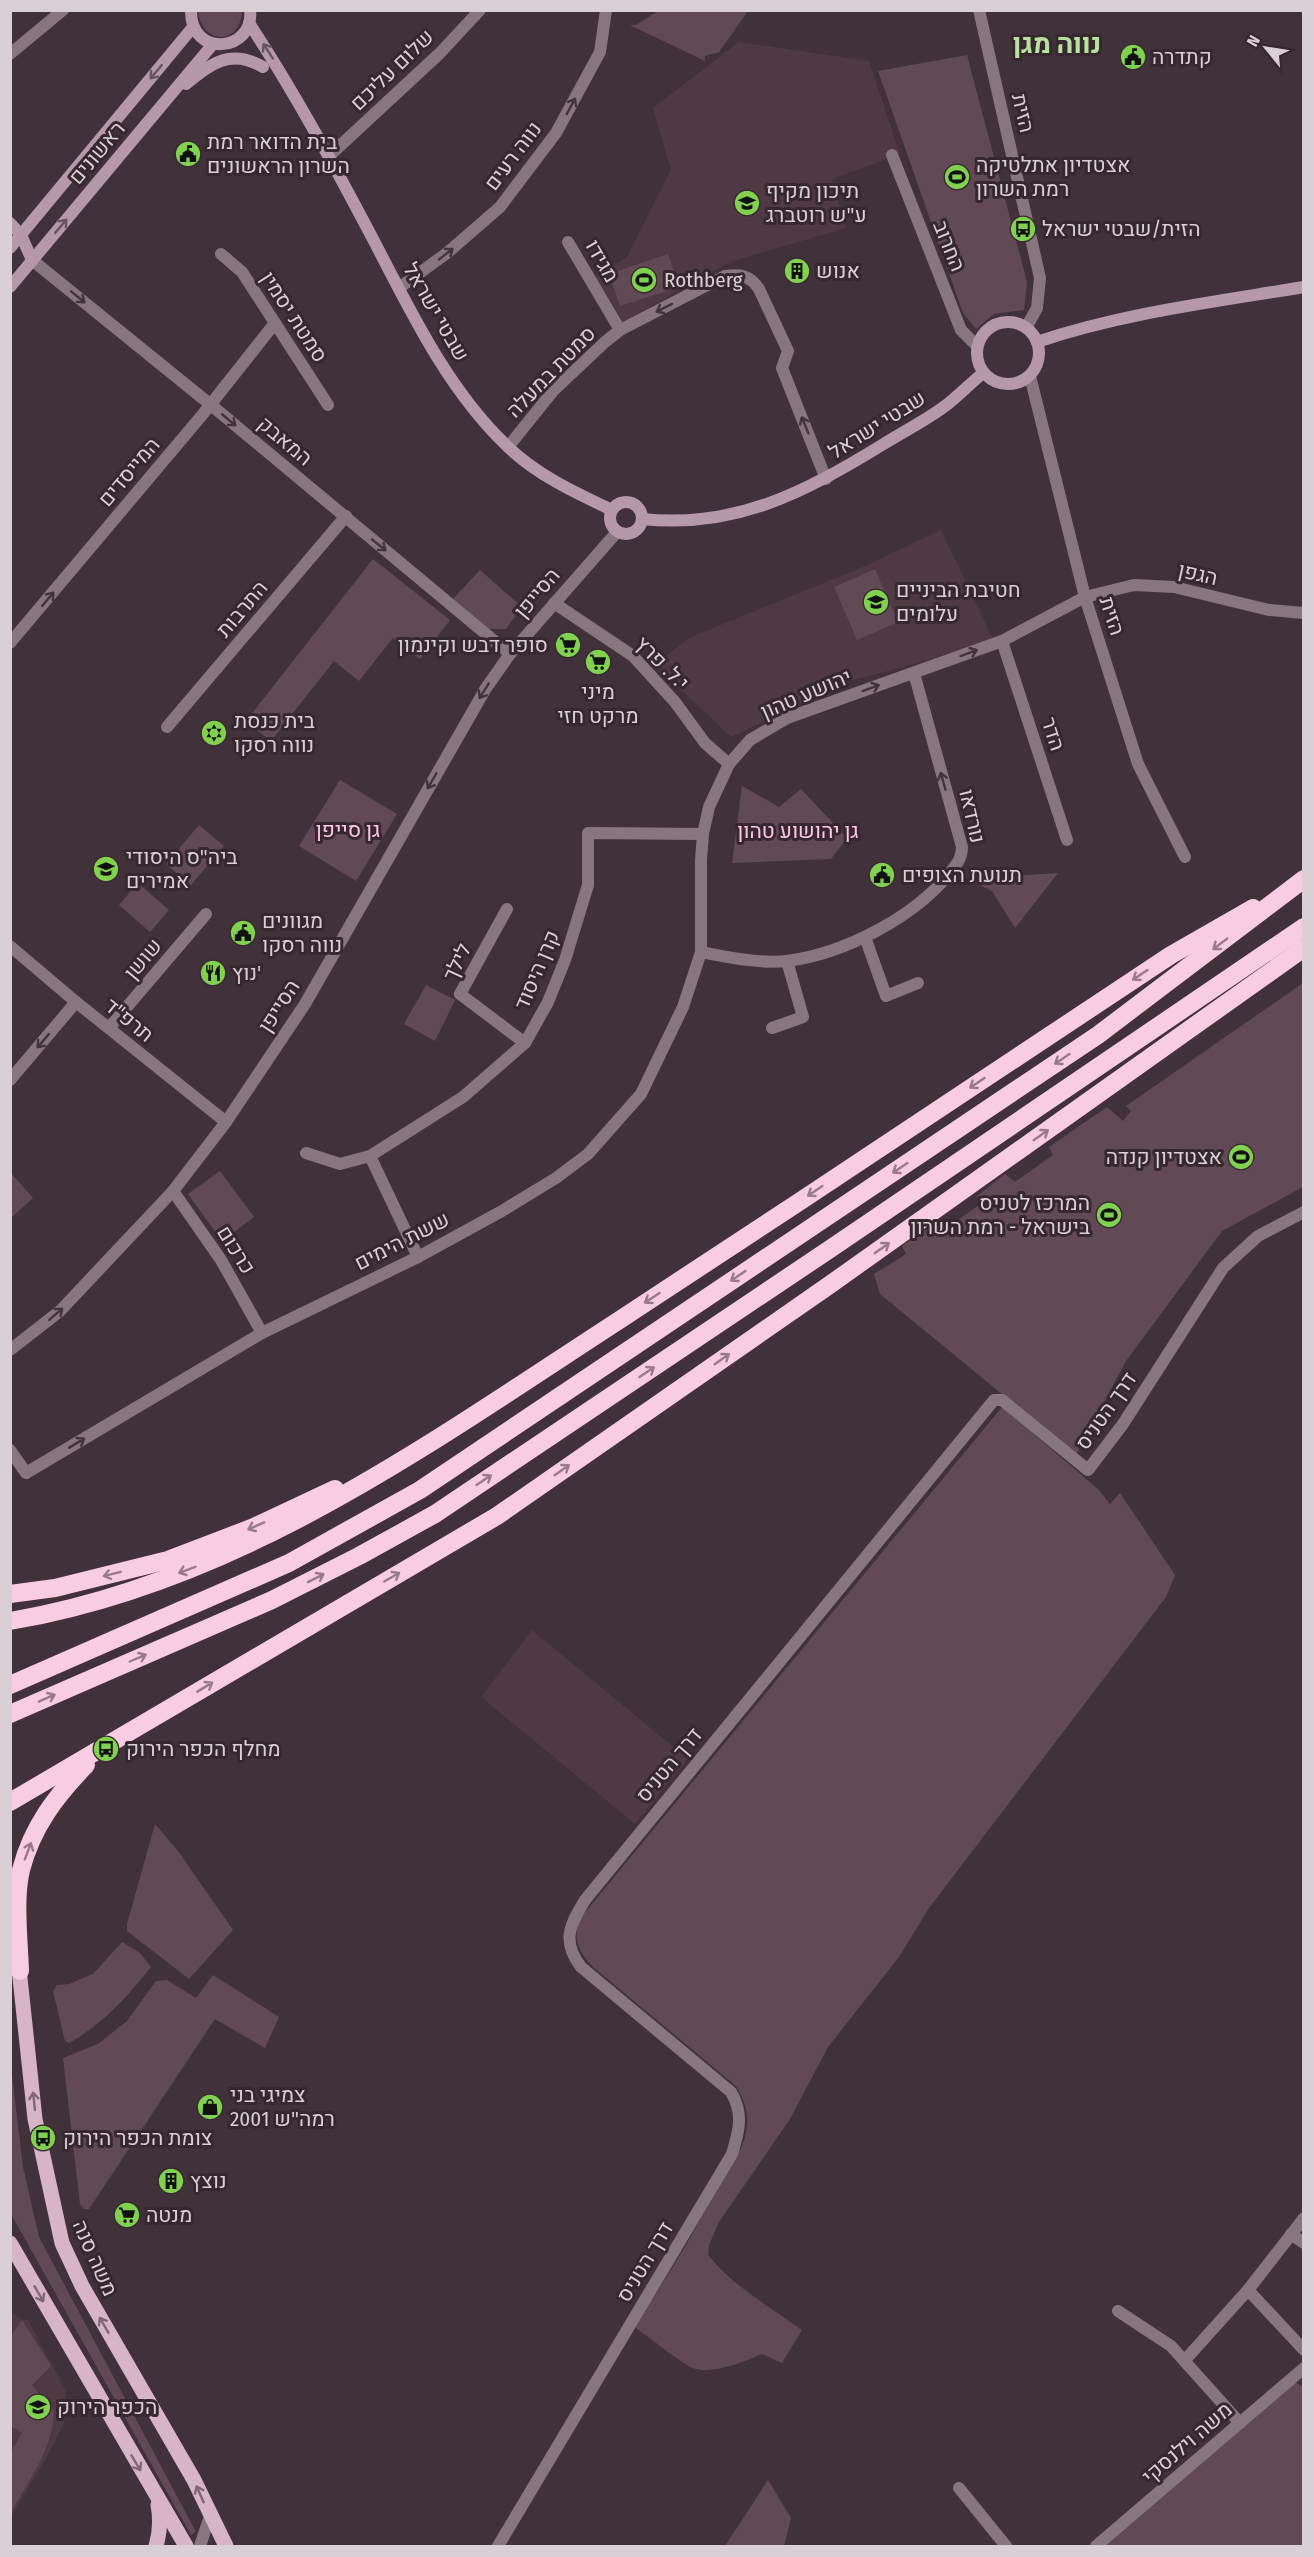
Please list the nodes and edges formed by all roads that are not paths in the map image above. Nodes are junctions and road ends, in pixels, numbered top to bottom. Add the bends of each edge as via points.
1 (63, 10) edge
2 (191, 10) edge
3 (480, 10) edge
4 (606, 10) edge
5 (980, 10) edge
6 (249, 17) edge
7 (193, 27) junction
8 (213, 44) junction
9 (228, 44) junction
10 (10, 54) edge
11 (263, 66) junction
12 (284, 80) junction
13 (167, 100) junction
14 (892, 155) dead end
15 (329, 156) junction
16 (10, 223) edge
17 (21, 236) junction
18 (568, 242) dead end
19 (10, 249) edge
20 (221, 254) dead end
21 (33, 260) junction
22 (10, 286) edge
23 (1304, 287) edge
24 (399, 288) junction
25 (275, 323) junction
26 (1026, 328) junction
27 (620, 330) junction
28 (1037, 342) junction
29 (977, 346) junction
30 (983, 373) junction
31 (1030, 376) junction
32 (211, 405) junction
33 (328, 405) dead end
34 (508, 447) junction
35 (826, 479) junction
36 (612, 510) junction
37 (346, 516) junction
38 (642, 519) junction
39 (617, 531) junction
40 (1085, 597) junction
41 (555, 603) junction
42 (1304, 613) edge
43 (1002, 641) junction
44 (10, 643) edge
45 (510, 654) junction
46 (914, 673) junction
47 (167, 727) dead end
48 (729, 764) junction
49 (703, 834) junction
50 (1067, 840) dead end
51 (1185, 857) dead end
52 (1304, 879) edge
53 (1282, 894) junction
54 (507, 909) dead end
55 (206, 914) dead end
56 (1304, 927) edge
57 (865, 937) junction
58 (10, 946) edge
59 (1304, 948) edge
60 (701, 952) junction
61 (787, 961) junction
62 (918, 983) dead end
63 (76, 1002) junction
64 (771, 1028) dead end
65 (109, 1029) junction
66 (525, 1043) junction
67 (10, 1080) edge
68 (226, 1122) junction
69 (306, 1153) dead end
70 (370, 1156) junction
71 (173, 1191) junction
72 (1304, 1212) edge
73 (418, 1257) junction
74 (262, 1333) junction
75 (10, 1350) edge
76 (423, 1447) junction
77 (10, 1450) edge
78 (56, 1588) junction
79 (10, 1594) edge
80 (10, 1604) edge
81 (10, 1621) edge
82 (10, 1685) edge
83 (10, 1714) edge
84 (104, 1747) junction
85 (10, 1802) edge
86 (10, 1920) edge
87 (20, 1971) junction
88 (1304, 2218) edge
89 (1291, 2234) junction
90 (10, 2243) edge
91 (1304, 2243) edge
92 (1248, 2290) junction
93 (1118, 2311) dead end
94 (1304, 2350) edge
95 (1185, 2360) junction
96 (1304, 2368) edge
97 (1239, 2423) junction
98 (960, 2488) dead end
99 (155, 2493) junction
100 (210, 2516) junction
101 (156, 2547) edge
102 (186, 2547) edge
103 (200, 2547) edge
104 (226, 2547) edge
105 (498, 2547) edge
106 (1006, 2547) edge
107 (1095, 2547) edge

1 - 10 street
2 - 7 street
3 - 15 street, שלום עליכם via 440,53
24 -> 4 street, נווה רעים via 500,207 556,133 600,52
5 - 26 street, הזית via 1041,279 1037,308
6 - 9 street via 245,33
12 -> 6 street, שבטי ישראל
7 - 8 street
7 -> 17 street, ראשונים
8 - 9 street
8 - 13 street, ראשונים
9 - 11 street, שבטי ישראל
11 - 12 street, שבטי ישראל
11 - 13 street via 244,57 219,61
12 - 15 street, שבטי ישראל
21 -> 13 street, ראשונים
14 - 29 street, החרוב via 961,330
15 - 24 street, שבטי ישראל
16 - 17 street
17 - 19 street, ראשונים
17 - 21 street
18 - 27 street, מגידו
19 - 21 street
20 - 25 street, סמטת יסמין via 242,272
21 - 22 street, ראשונים
21 -> 32 street, המאבק
23 - 28 street via 1146,314
24 - 34 street, שבטי ישראל via 470,407
25 - 32 street, המייסדים
25 - 33 street, סמטת יסמין
26 - 28 street
26 - 29 street via 1007,322 997,324 981,337
27 - 34 street, סמטת במעלה via 553,391
35 -> 27 street, סמטת במעלה via 782,368 788,351 754,281 741,274 724,276
28 - 31 street via 1039,360
29 - 30 street via 976,356
30 - 31 street via 1000,384 1011,385
30 - 35 street, שבטי ישראל via 947,405
31 - 40 street, הזית
32 -> 37 street, המאבק
44 -> 32 street, המייסדים
34 - 36 street, שבטי ישראל via 548,478
35 - 38 street, שבטי ישראל via 768,505 703,518
36 - 38 street via 619,503 628,502 639,508
36 - 39 street via 610,521
37 -> 45 street, המאבק
37 - 47 street, התרבות
38 - 39 street via 633,532
39 - 41 street, הסייפן
40 - 42 street, הגפן via 1134,585 1174,587 1269,610
40 - 43 street, יהושע טהון
40 - 51 street, הזית via 1138,764
41 - 45 street, הסייפן
41 - 48 street, י.ל. פרץ via 633,656 675,702 705,743
46 -> 43 street, יהושע טהון
43 - 50 street, הדר
45 -> 68 street, הסייפן via 486,687 305,1004
48 -> 46 street, יהושע טהון via 750,740 787,718
57 -> 46 street, נורדאו via 918,905 962,858
48 - 49 street, יהושע טהון via 709,807
49 - 60 street, יהושע טהון
49 - 66 street, קרן היסוד via 588,833 588,885 565,960
52 - 53 highway
53 -> 76 highway via 1171,955
53 -> 82 highway via 1098,1035 420,1490 289,1563
54 - 66 street, לילך via 460,994
55 - 65 street, שושן
83 -> 56 highway via 272,1600 435,1514
57 - 61 street, נורדאו
57 - 62 street via 886,996
58 - 63 street, תרפ"ד
84 -> 59 highway via 496,1516
60 - 61 street, נורדאו
60 - 73 street, ששת הימים via 683,1007 655,1065 640,1094 612,1129 588,1154 556,1178
61 - 64 street via 803,1017
63 - 65 street, תרפ"ד
63 -> 67 street
65 - 68 street, תרפ"ד
66 - 70 street, קרן היסוד via 463,1097
68 - 71 street, הסייפן
69 - 70 street, קרן היסוד via 340,1164
70 - 73 street
71 - 74 street, כרכום via 221,1260
75 -> 71 street, הסייפן via 60,1311
72 - 105 street, דרך הטניס via 1258,1236 1223,1268 1123,1424 1088,1470 1002,1400 994,1400 573,1919 569,1945 581,1967 731,2092 740,2126 732,2154
73 - 74 street, ששת הימים
77 -> 74 street, ששת הימים via 26,1473
76 -> 78 highway via 254,1527 168,1560
76 -> 81 highway via 322,1509 242,1549 162,1580
78 - 79 highway
78 - 80 highway
84 - 85 highway
87 -> 84 highway via 21,1871 33,1837 59,1793
86 - 87 main road, משה סנה
100 -> 87 main road, משה סנה via 194,2480 82,2286 62,2244 35,2119
88 - 89 street
89 - 91 street
89 - 92 street
90 -> 99 main road
92 - 94 street
92 - 95 street
93 - 95 street via 1171,2346
95 - 97 street
96 - 97 street, משה וילנסקי
97 - 107 street, משה וילנסקי
98 - 106 street
99 - 101 main road via 160,2515
99 - 102 main road
100 - 103 street
100 - 104 main road, משה סנה

